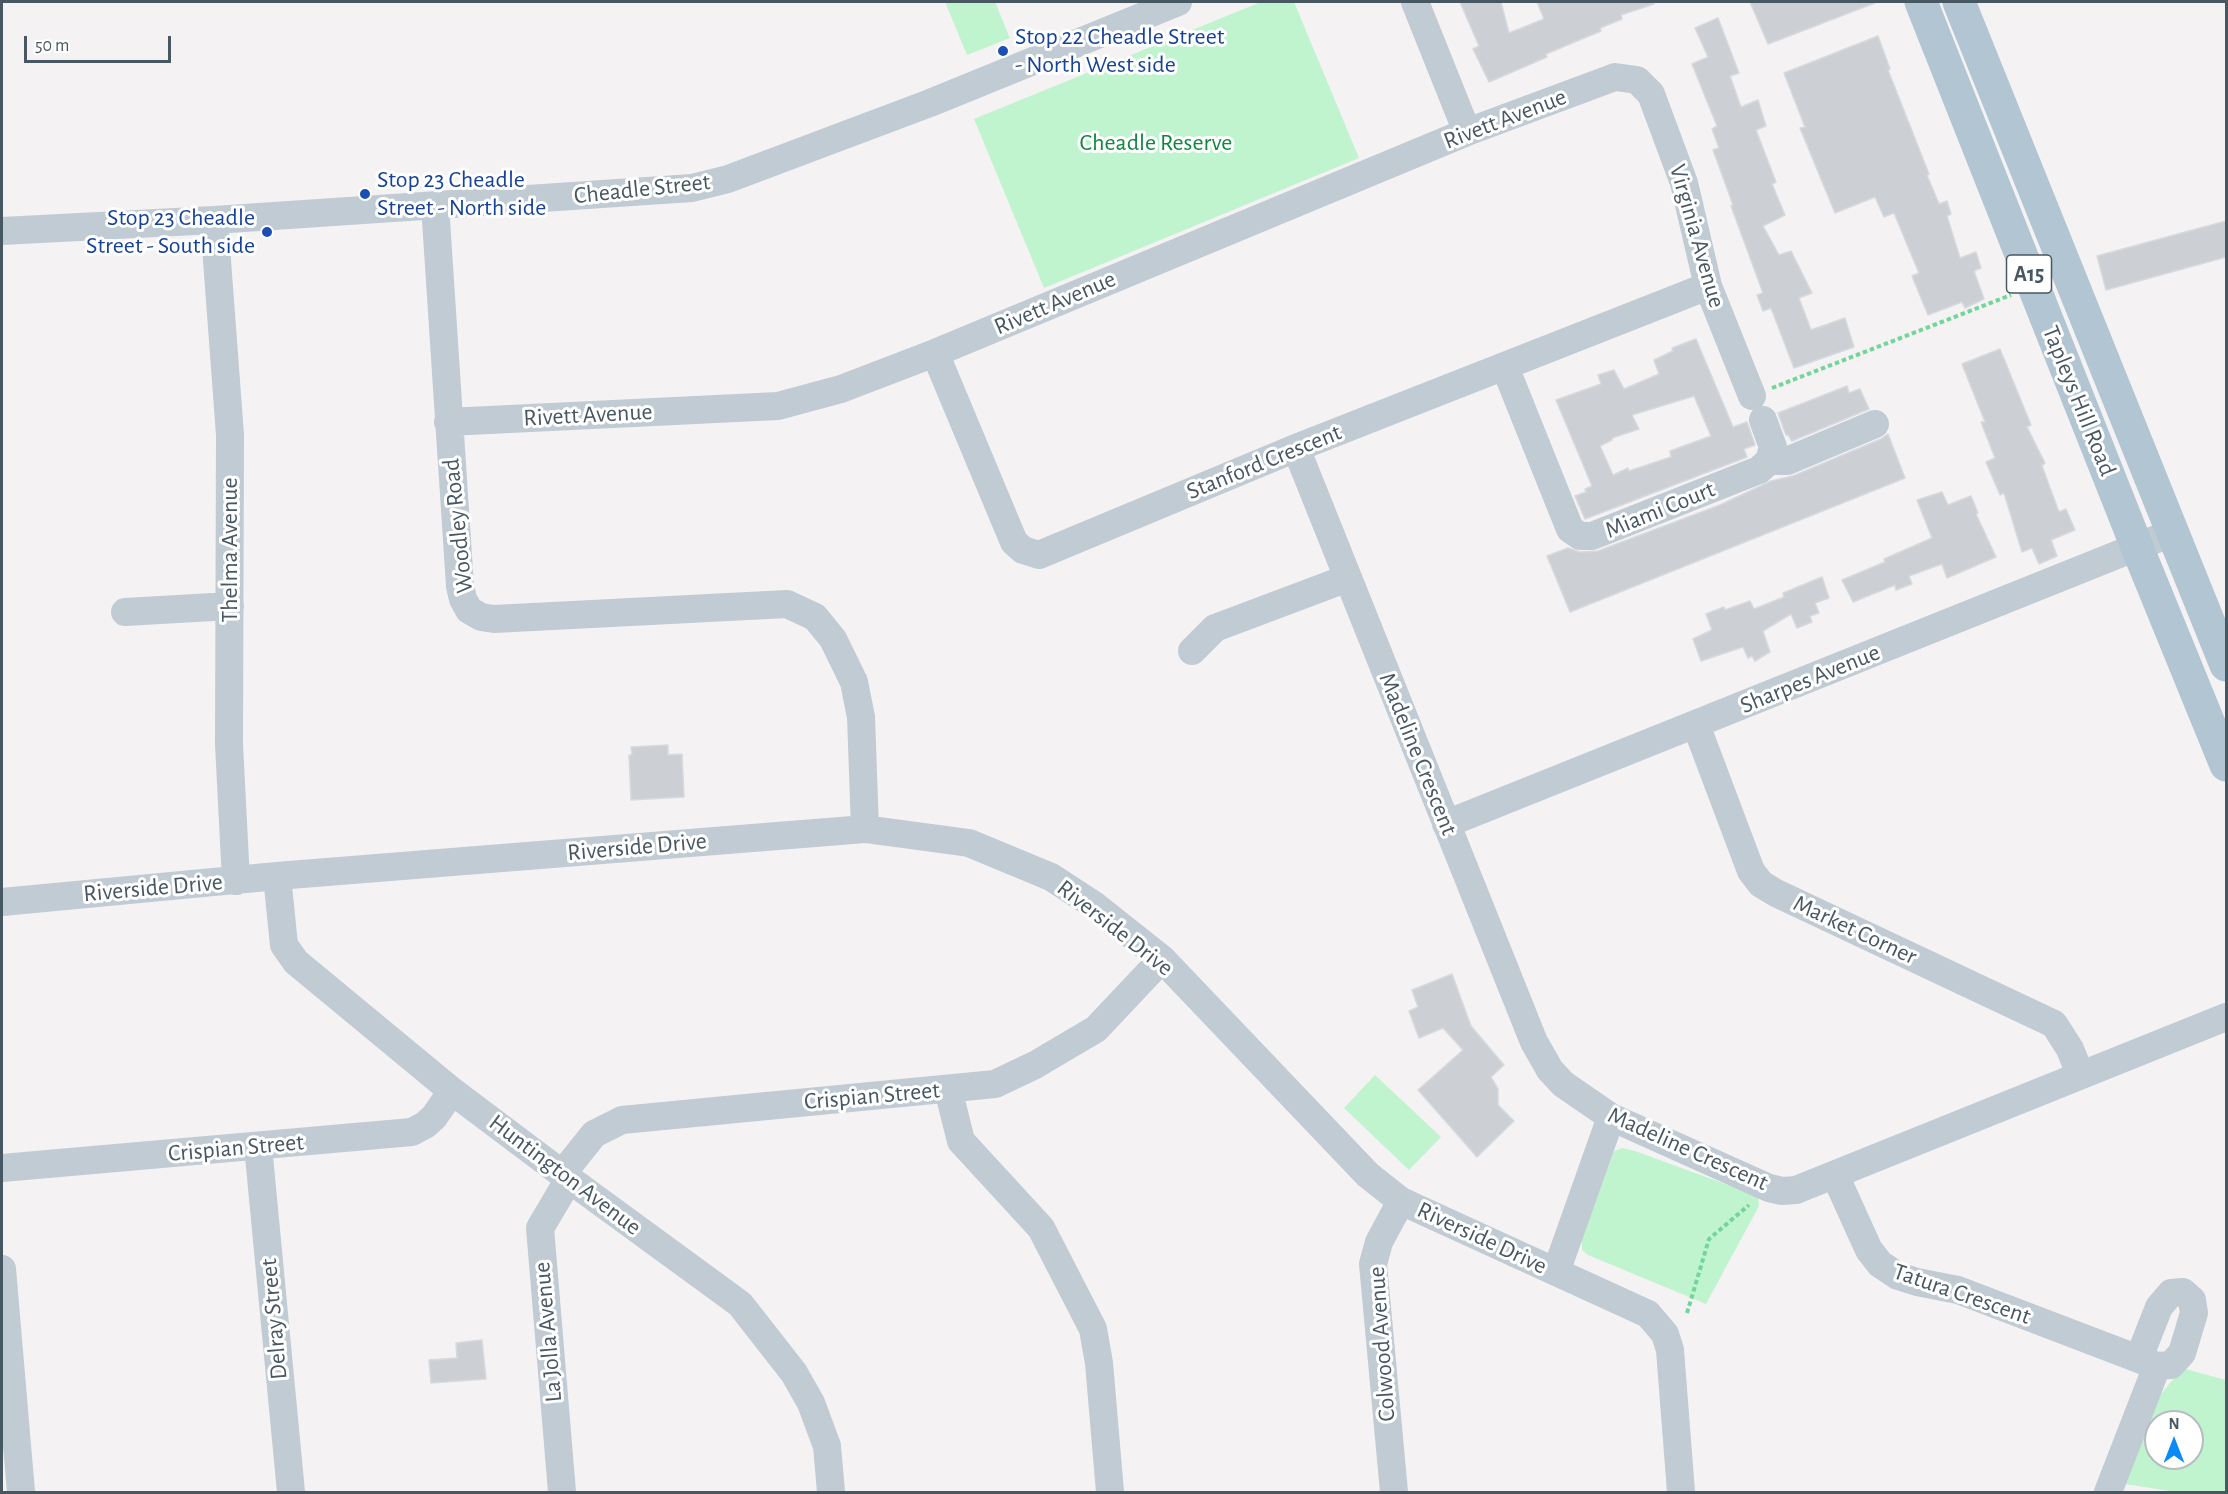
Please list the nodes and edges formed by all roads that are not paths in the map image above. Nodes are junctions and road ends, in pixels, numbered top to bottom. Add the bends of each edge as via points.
1 (1178, 2) edge
2 (1414, 2) edge
3 (1922, 2) edge
4 (1959, 2) edge
5 (1637, 80) joint
6 (1467, 132) junction
7 (435, 205) junction
8 (214, 220) junction
9 (2, 231) edge
10 (1708, 286) junction
11 (935, 353) junction
12 (1505, 367) junction
13 (448, 422) junction
14 (1875, 424) dead end
15 (1296, 448) junction
16 (1769, 461) junction
17 (2174, 532) junction
18 (2136, 547) junction
19 (1348, 578) junction
20 (230, 606) junction
21 (125, 612) dead end
22 (1192, 651) dead end
23 (2226, 665) edge
24 (1696, 725) junction
25 (2220, 729) edge
26 (2226, 765) edge
27 (1446, 824) junction
28 (865, 829) junction
29 (277, 876) junction
30 (236, 881) junction
31 (2, 902) edge
32 (1162, 959) junction
33 (2226, 1017) edge
34 (2080, 1074) junction
35 (948, 1089) junction
36 (452, 1091) junction
37 (1611, 1117) junction
38 (258, 1146) junction
39 (2, 1168) edge
40 (1835, 1175) junction
41 (566, 1177) junction
42 (1401, 1201) junction
43 (2, 1269) edge
44 (1556, 1272) junction
45 (9, 1451) edge
46 (21, 1492) edge
47 (291, 1492) edge
48 (562, 1492) edge
49 (831, 1492) edge
50 (1110, 1492) edge
51 (1394, 1492) edge
52 (1681, 1492) edge
53 (2108, 1492) edge

1 - 7 street, Cheadle Street via 930,103 728,179 692,188
2 - 6 street
3 - 18 main road, Tapleys Hill Road / A15
4 - 17 main road, Tapleys Hill Road / A15
5 - 6 street, Rivett Avenue via 1615,77
5 - 10 street, Virginia Avenue via 1651,94 1684,183
6 - 11 street, Rivett Avenue
7 - 8 street, Cheadle Street
7 - 13 street, Woodley Road
8 - 9 street, Cheadle Street
8 - 20 street, Thelma Avenue via 230,435
10 - 12 street, Stanford Crescent
10 - 16 street, Virginia Avenue via 1773,447
11 - 13 street, Rivett Avenue via 841,389 778,406
11 - 15 street, Stanford Crescent via 1014,542 1039,555
12 - 15 street, Stanford Crescent
12 - 16 street, Miami Court via 1570,529 1580,536 1614,528 1759,470
13 - 28 street, Woodley Road via 460,586 469,610 494,620 786,603 815,616 833,639 854,682 861,717
14 - 16 street via 1787,460
15 - 19 street, Madeline Crescent
17 - 18 street, Sharpes Avenue
17 - 23 main road, Tapleys Hill Road / A15
18 - 24 street, Sharpes Avenue
18 - 25 main road, Tapleys Hill Road / A15
19 - 22 street via 1215,628
19 - 27 street, Madeline Crescent
20 - 21 street
20 - 30 street, Thelma Avenue via 229,744
24 - 27 street, Sharpes Avenue
24 - 34 street, Market Corner via 1751,871 1761,884 2054,1024
25 - 26 main road, Tapleys Hill Road / A15
27 - 37 street, Madeline Crescent via 1534,1042 1563,1084
28 - 29 street, Riverside Drive
28 - 32 street, Riverside Drive via 969,843 1051,877 1094,905
29 - 30 street, Riverside Drive
29 - 36 street, Huntington Avenue via 284,945 296,962
30 - 31 street, Riverside Drive
32 - 35 street, Crispian Street via 1096,1029 995,1084
32 - 42 street, Riverside Drive via 1368,1175
33 - 34 street, Madeline Crescent
34 - 40 street, Madeline Crescent
35 - 41 street, Crispian Street via 622,1120 594,1134
35 - 50 street via 961,1141 1041,1228 1093,1329
36 - 38 street, Crispian Street via 434,1117 412,1132
36 - 41 street, Huntington Avenue
37 - 40 street, Madeline Crescent via 1782,1191 1796,1190
37 - 44 street
38 - 39 street, Crispian Street
38 - 47 street, Delray Street
40 - 53 street, Tatura Crescent via 1869,1251 1898,1276 1958,1290 2148,1362
41 - 48 street, La Jolla Avenue via 540,1228
41 - 49 street, Huntington Avenue via 740,1304 794,1373 811,1402 827,1446
42 - 44 street, Riverside Drive
42 - 51 street, Colwood Avenue via 1379,1242 1373,1264
43 - 45 street
44 - 52 street, Riverside Drive via 1648,1314 1665,1334 1670,1350
45 - 46 street

